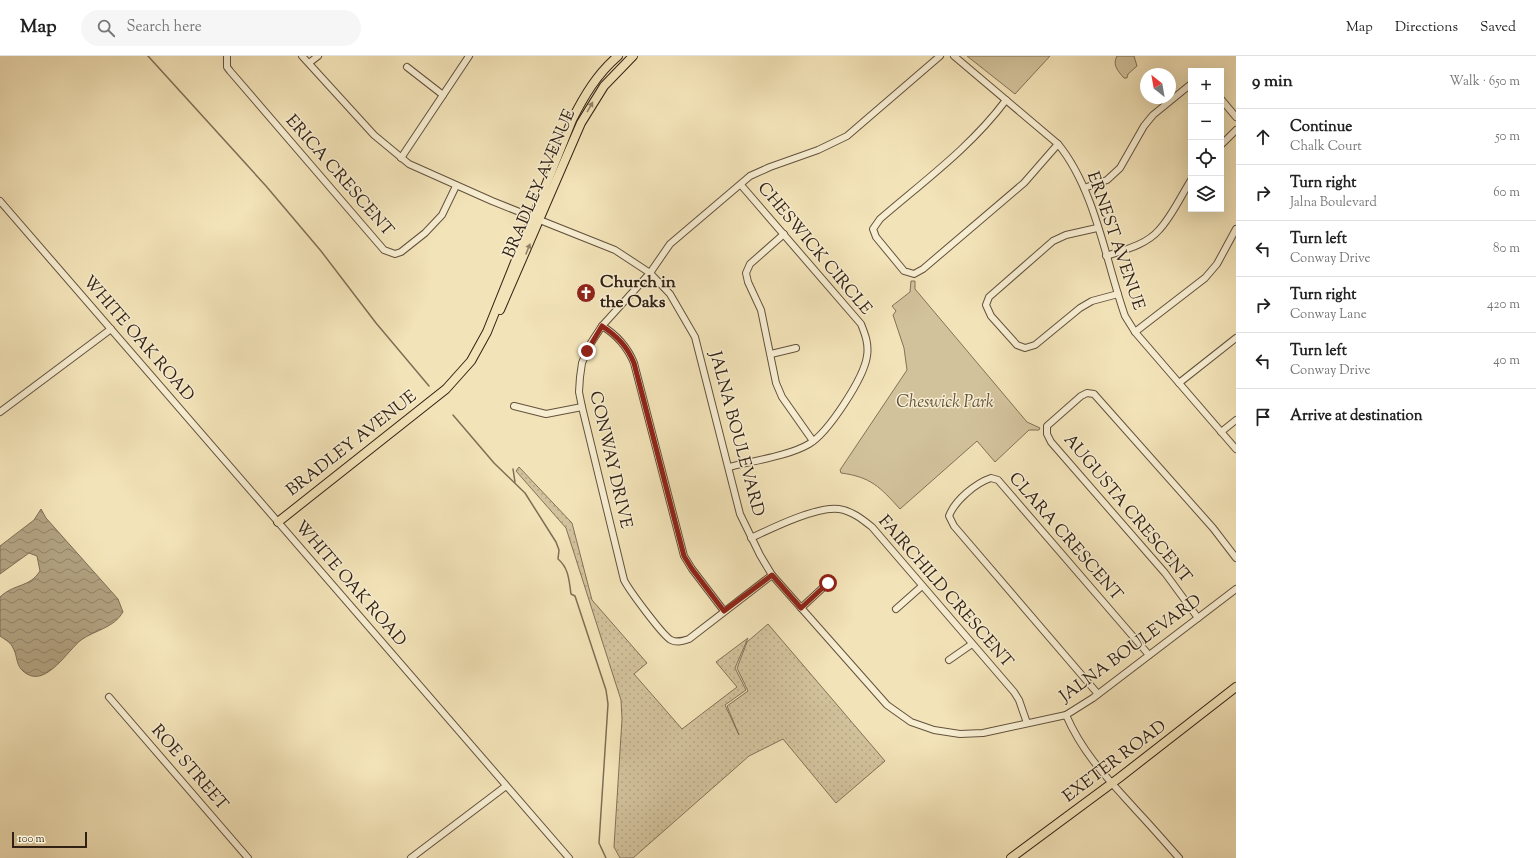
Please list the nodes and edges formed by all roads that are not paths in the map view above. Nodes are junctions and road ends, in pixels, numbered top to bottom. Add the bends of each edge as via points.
1 (227, 56) edge
2 (302, 56) edge
3 (318, 56) edge
4 (469, 56) edge
5 (618, 56) edge
6 (633, 56) edge
7 (940, 56) edge
8 (954, 56) edge
9 (309, 63) junction
10 (407, 67) dead end
11 (1188, 87) edge
12 (443, 95) junction
13 (1006, 100) junction
14 (1224, 103) edge
15 (1236, 117) edge
16 (1236, 130) edge
17 (1224, 142) edge
18 (1058, 144) junction
19 (401, 158) junction
20 (741, 185) junction
21 (1188, 185) edge
22 (456, 186) junction
23 (1084, 188) junction
24 (0, 200) edge
25 (536, 218) junction
26 (1097, 228) junction
27 (1236, 229) edge
28 (784, 234) junction
29 (1106, 256) junction
30 (650, 272) junction
31 (1118, 294) junction
32 (602, 326) junction
33 (112, 330) junction
34 (1135, 332) junction
35 (1236, 338) edge
36 (796, 348) dead end
37 (771, 354) junction
38 (1178, 383) junction
39 (514, 406) dead end
40 (582, 407) junction
41 (0, 412) edge
42 (1236, 420) edge
43 (1221, 432) junction
44 (813, 442) junction
45 (1236, 449) edge
46 (729, 467) junction
47 (278, 522) junction
48 (751, 538) junction
49 (1236, 558) edge
50 (772, 575) junction
51 (828, 583) dead end
52 (922, 586) junction
53 (1236, 589) edge
54 (801, 608) junction
55 (896, 609) dead end
56 (724, 611) junction
57 (1198, 618) junction
58 (972, 644) junction
59 (1149, 655) junction
60 (949, 660) dead end
61 (1236, 687) edge
62 (1098, 694) junction
63 (109, 697) dead end
64 (1066, 715) junction
65 (1027, 723) junction
66 (1111, 784) junction
67 (506, 786) junction
68 (248, 858) edge
69 (411, 858) edge
70 (569, 858) edge
71 (1011, 858) edge
72 (1179, 858) edge

1 - 22 street, ERICA CRESCENT via 230,71 384,250 395,254 401,252 425,233 442,214
2 - 9 street, JALNA BOULEVARD
3 - 9 street
4 - 12 street
5 - 25 main road, BRADLEY AVENUE via 582,98
25 -> 6 main road, BRADLEY AVENUE via 589,108 604,86
7 - 20 street, CONWAY DRIVE via 847,136 818,150 756,173
8 - 13 street, ERNEST AVENUE
9 - 19 street, JALNA BOULEVARD via 374,135
10 - 12 street
11 - 23 street via 1149,121 1120,168 1107,180
12 - 19 street
13 - 18 street, ERNEST AVENUE
13 - 18 street via 989,123 966,146 880,219 873,229 876,237 904,271 914,274 922,269 1024,183
14 - 15 street
16 - 17 street
18 - 23 street, ERNEST AVENUE via 1075,167
19 - 22 street, JALNA BOULEVARD via 416,168
20 - 28 street, CHESWICK CIRCLE
20 - 30 street, CONWAY DRIVE via 670,244
21 - 29 street via 1159,231 1133,247
22 - 25 street, JALNA BOULEVARD
23 - 26 street, ERNEST AVENUE
24 - 33 street, WHITE OAK ROAD
25 - 30 street, JALNA BOULEVARD via 615,250
25 - 47 main road, BRADLEY AVENUE via 503,305 471,361 446,389
26 - 29 street, ERNEST AVENUE
26 - 31 street via 1066,235 1053,241 989,297 986,306 991,316 1016,345 1025,348 1035,346 1092,301
27 - 34 street via 1217,264 1205,278
28 - 37 street via 750,264 746,274 761,310
28 - 44 street, CHESWICK CIRCLE via 850,310 861,324 867,339 868,355 864,372 831,422
29 - 31 street, ERNEST AVENUE
30 - 32 street, CONWAY DRIVE
30 - 46 street, JALNA BOULEVARD via 670,294 695,337
31 - 34 street, ERNEST AVENUE via 1125,316
32 - 40 street, CONWAY DRIVE via 582,363 579,392
32 - 56 street via 629,350 684,556
33 - 41 street
33 - 47 street, WHITE OAK ROAD
34 - 38 street, ERNEST AVENUE
35 - 38 street
36 - 37 street
37 - 44 street via 776,383 782,397
38 - 43 street, ERNEST AVENUE
39 - 40 street via 546,414
40 - 56 street, CONWAY DRIVE via 624,580 631,593 670,640 680,642 689,639
42 - 43 street
43 - 45 street, ERNEST AVENUE
44 - 46 street, CHESWICK CIRCLE via 794,450
46 - 48 street, JALNA BOULEVARD via 740,514
47 - 67 street, WHITE OAK ROAD
48 - 50 street, JALNA BOULEVARD
48 - 52 street, FAIRCHILD CRESCENT via 788,521 826,509 839,509 856,515 872,527
49 - 57 street, AUGUSTA CRESCENT via 1208,522 1094,394 1087,393 1081,396 1047,426 1051,442 1165,573
50 - 54 street, JALNA BOULEVARD
50 - 56 street, CONWAY DRIVE
51 - 54 street
52 - 55 street
52 - 58 street, FAIRCHILD CRESCENT
53 - 57 street, JALNA BOULEVARD
54 - 65 street, JALNA BOULEVARD via 887,705 911,722 934,730 960,734 983,733
57 - 59 street, JALNA BOULEVARD
58 - 60 street
58 - 65 street, FAIRCHILD CRESCENT via 1014,692
59 - 62 street, JALNA BOULEVARD
59 - 62 street, CLARA CRESCENT via 998,480 991,478 980,483 952,509 949,516 954,526
61 - 66 main road, EXETER ROAD
62 - 64 street, JALNA BOULEVARD
63 - 68 street, ROE STREET
64 - 65 street, JALNA BOULEVARD
64 - 66 street via 1085,752
66 - 71 main road, EXETER ROAD
66 - 72 street
67 - 69 street
67 - 70 street, WHITE OAK ROAD

